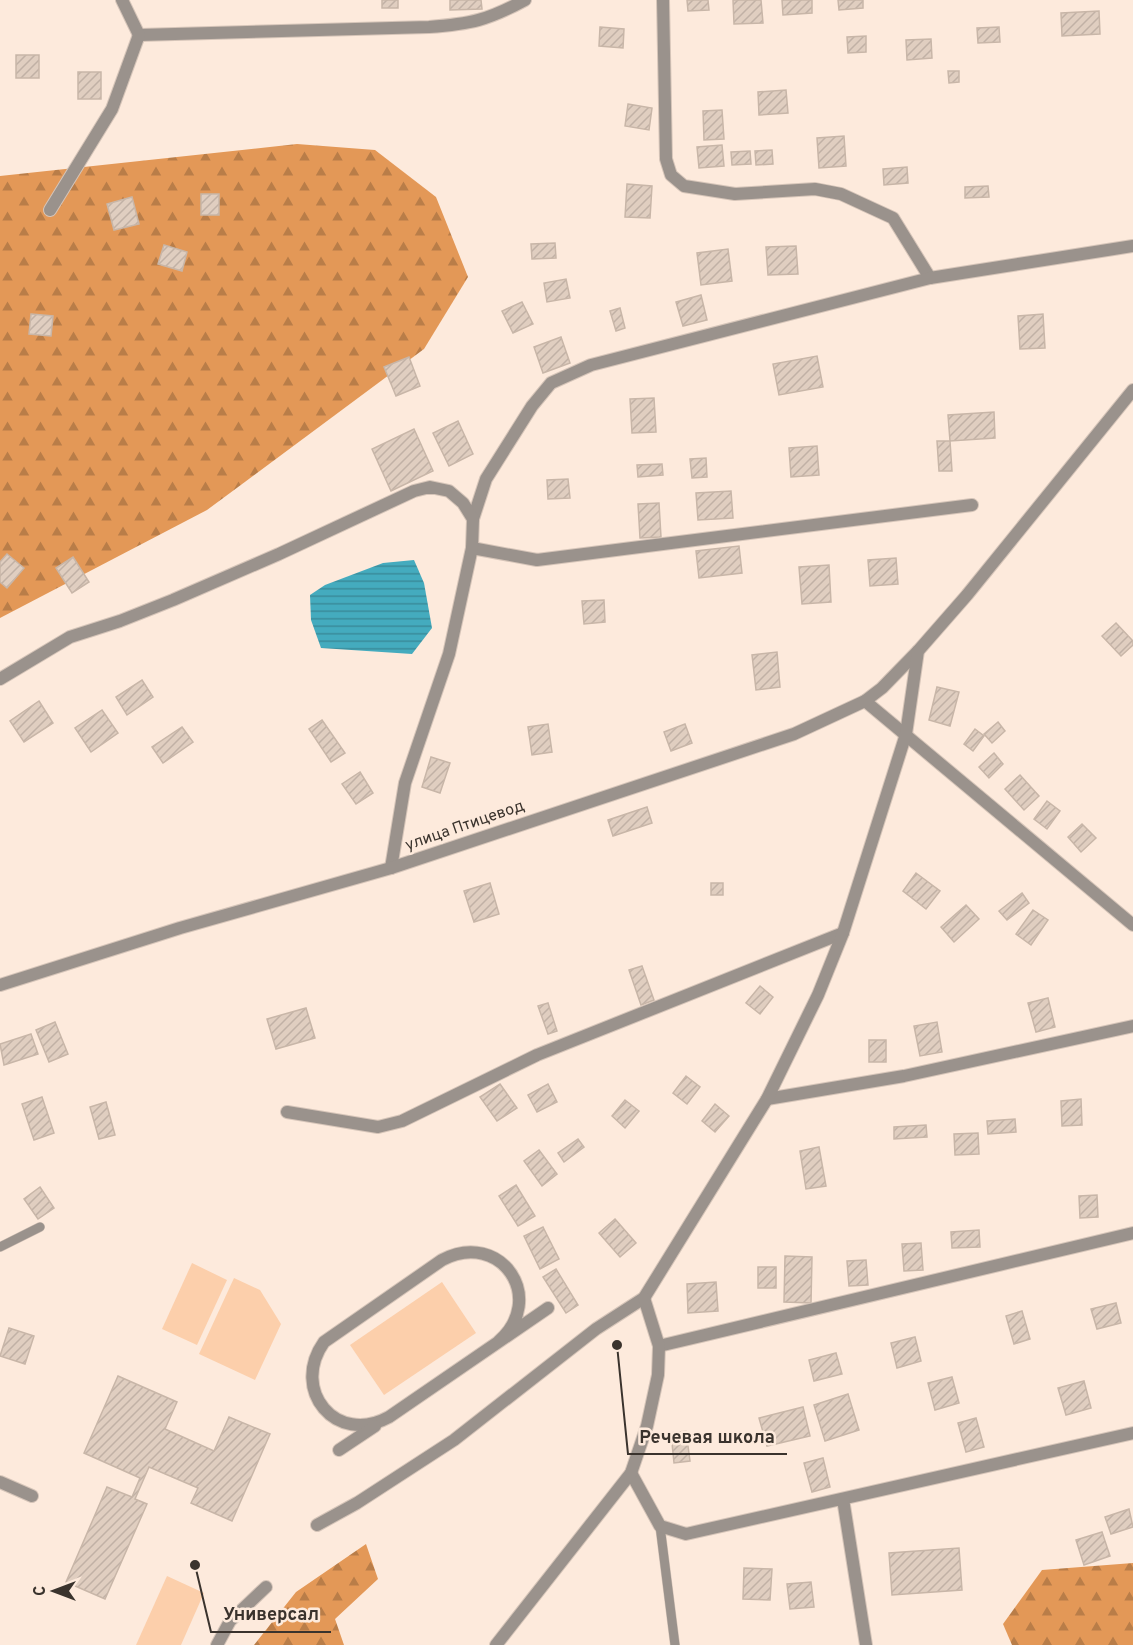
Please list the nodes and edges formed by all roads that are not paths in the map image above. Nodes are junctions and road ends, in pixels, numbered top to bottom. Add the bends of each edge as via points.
1 (122, 0) edge
2 (525, 0) edge
3 (663, 0) edge
4 (140, 35) junction
5 (50, 210) dead end
6 (1133, 246) edge
7 (930, 278) junction
8 (1133, 390) edge
9 (972, 505) dead end
10 (474, 519) junction
11 (472, 548) junction
12 (918, 651) junction
13 (0, 679) edge
14 (865, 701) junction
15 (906, 734) junction
16 (391, 868) junction
17 (1133, 925) edge
18 (843, 933) junction
19 (0, 985) edge
20 (1133, 1026) edge
21 (767, 1099) junction
22 (287, 1112) dead end
23 (40, 1227) dead end
24 (1133, 1233) edge
25 (0, 1247) edge
26 (644, 1298) junction
27 (548, 1308) dead end
28 (498, 1342) junction
29 (659, 1346) junction
30 (388, 1417) junction
31 (1133, 1433) edge
32 (339, 1450) dead end
33 (631, 1473) junction
34 (0, 1482) edge
35 (32, 1496) dead end
36 (843, 1499) junction
37 (317, 1525) dead end
38 (660, 1526) junction
39 (266, 1587) dead end
40 (217, 1645) edge
41 (496, 1645) edge
42 (675, 1645) edge
43 (866, 1645) edge

1 - 4 street
2 - 4 street via 496,15 458,25
3 - 7 street via 666,159 670,176 684,186 735,194 814,189 841,194 893,218
4 - 5 street via 112,109
6 - 7 street
7 - 10 street via 591,365 551,383 486,479
8 - 12 street, улица Птицевод
9 - 11 street via 537,560
10 - 11 street
10 - 13 street via 449,490 430,487 414,491 173,600 70,637
11 - 16 street via 449,654 405,783
12 - 14 street, улица Птицевод
12 - 15 street
14 - 15 street
14 - 16 street, улица Птицевод via 794,734
15 - 17 street
15 - 18 street
16 - 19 street, улица Птицевод via 180,928
18 - 21 street via 818,995
18 - 22 street via 537,1055 402,1121 378,1128
20 - 21 street via 904,1077
21 - 26 street
23 - 25 lane
24 - 29 street
26 - 29 street
26 - 37 street via 596,1329 454,1440
27 - 28 street
28 - 30 street
28 - 30 street via 517,1316 519,1294 511,1273 495,1258 474,1251 442,1260 324,1342 313,1361 314,1394 327,1412 357,1425
29 - 33 street via 647,1426
30 - 32 street
31 - 36 street
33 - 38 street
33 - 41 street
34 - 35 street
36 - 38 street via 686,1534
36 - 43 street
38 - 42 lane
39 - 40 street via 230,1621

